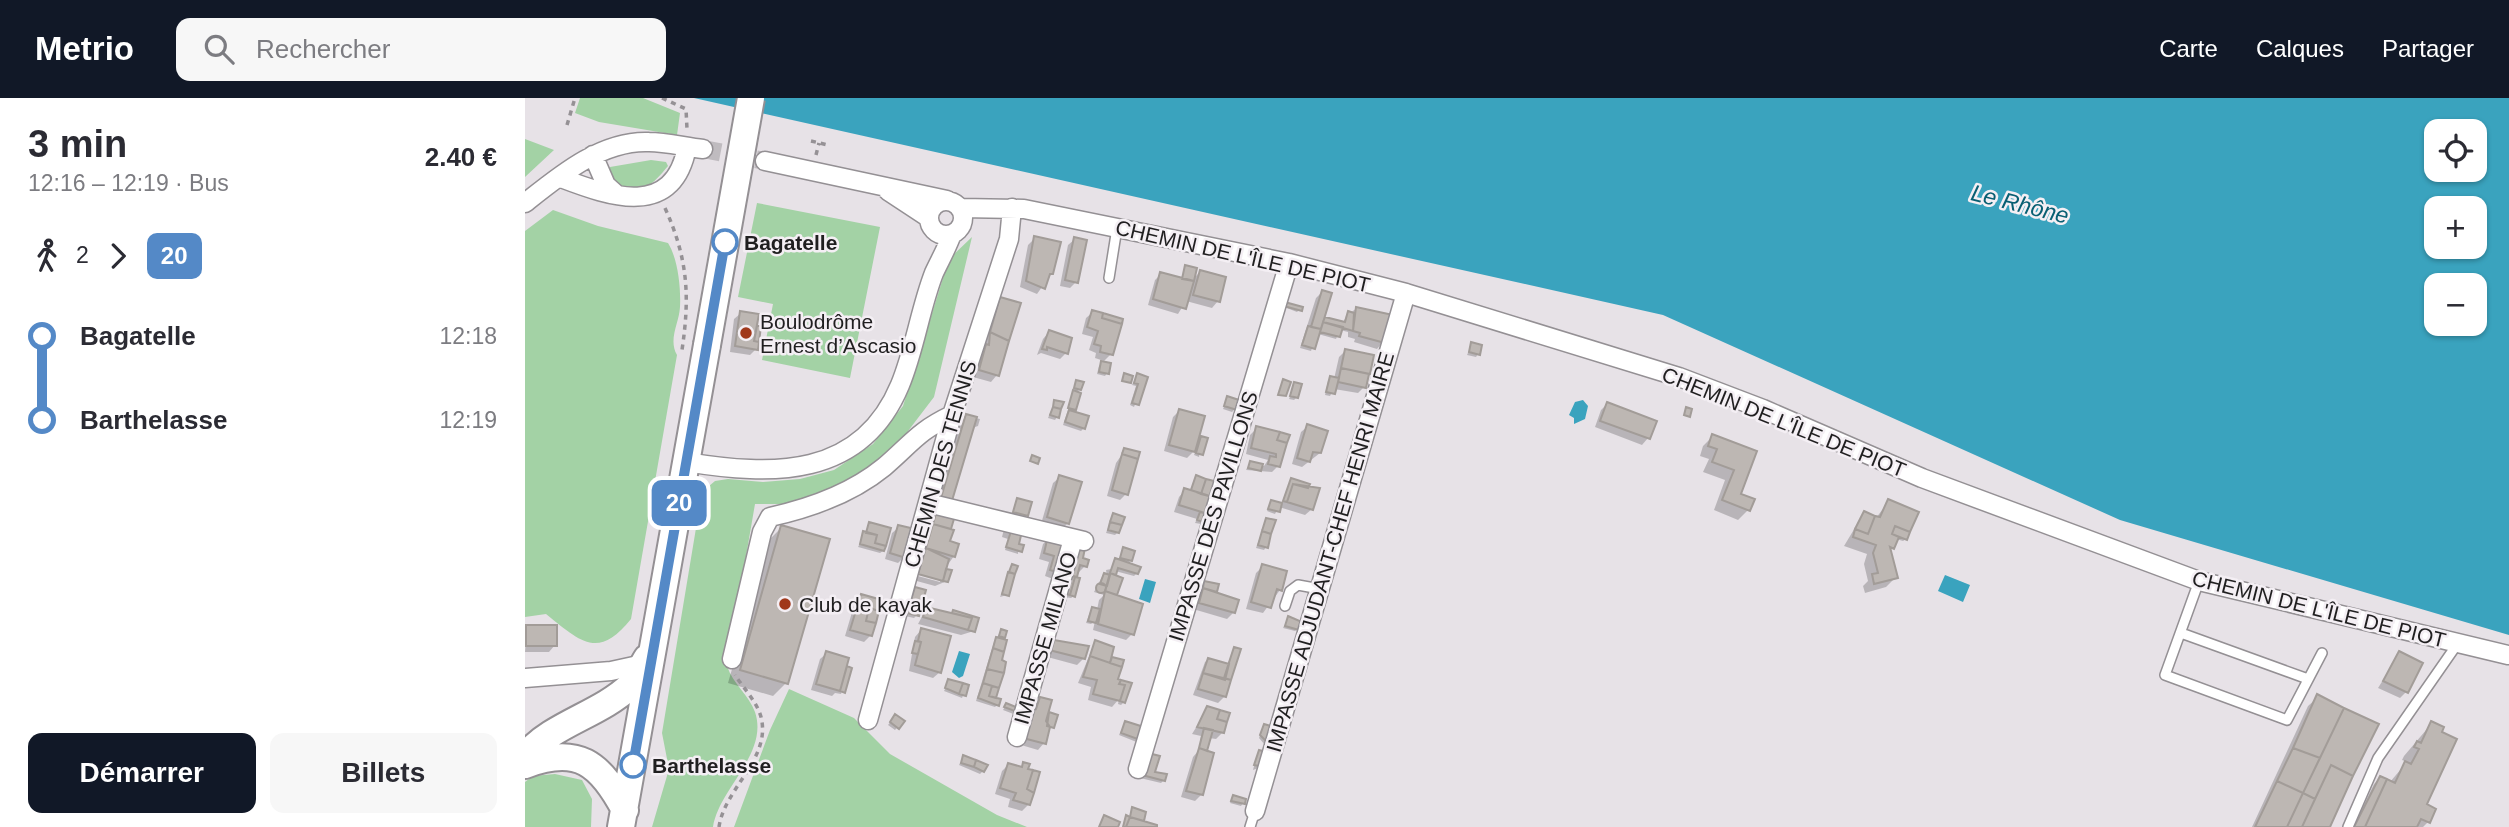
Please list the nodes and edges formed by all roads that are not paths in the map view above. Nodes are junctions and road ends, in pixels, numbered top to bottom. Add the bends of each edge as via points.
1 (751, 98) edge
2 (593, 155) junction
3 (765, 161) tunnel mouth
4 (561, 178) junction
5 (873, 182) junction
6 (616, 194) junction
7 (525, 203) edge
8 (954, 204) junction
9 (1011, 208) junction
10 (931, 223) junction
11 (1117, 228) junction
12 (956, 231) junction
13 (1289, 263) junction
14 (934, 274) junction
15 (1109, 278) dead end
16 (1406, 293) junction
17 (952, 415) junction
18 (686, 462) junction
19 (928, 502) junction
20 (2199, 581) junction
21 (1320, 589) junction
22 (1285, 606) dead end
23 (2181, 633) junction
24 (2458, 643) junction
25 (2322, 653) dead end
26 (2508, 655) edge
27 (648, 656) junction
28 (732, 659) road end
29 (525, 678) edge
30 (2308, 679) junction
31 (868, 719) dead end
32 (1017, 737) dead end
33 (525, 756) edge
34 (525, 765) edge
35 (1138, 769) dead end
36 (623, 819) edge
37 (1252, 819) edge
38 (2349, 827) edge

1 - 18 main road, bridge
2 - 4 street
2 - 6 street via 606,185
2 - 6 street via 647,141 695,148 659,194 645,199
3 - 5 street, CHEMIN DE L'ÎLE DE PIOT
4 - 6 street
4 - 7 street
5 - 8 street, CHEMIN DE L'ÎLE DE PIOT
5 - 10 street
8 - 9 street, CHEMIN DE L'ÎLE DE PIOT
8 - 10 street via 936,204
8 - 12 street via 964,218
9 - 11 street, CHEMIN DE L'ÎLE DE PIOT
9 - 12 street
9 - 17 street, CHEMIN DES TENNIS via 1009,239
10 - 12 street via 941,234
10 - 14 street
11 - 13 street, CHEMIN DE L'ÎLE DE PIOT
11 - 15 lane
12 - 14 street
13 - 16 street, CHEMIN DE L'ÎLE DE PIOT
13 - 35 street, IMPASSE DES PAVILLONS
14 - 18 street via 900,385 886,414 864,437 820,463 780,470
16 - 20 street, CHEMIN DE L'ÎLE DE PIOT via 1679,377 1934,483
16 - 21 street, IMPASSE ADJUDANT-CHEF HENRI MAIRE
17 - 19 street, CHEMIN DES TENNIS
17 - 28 street via 925,428 884,467 855,486 822,502 770,517 762,532
18 - 27 main road
19 - 31 street, CHEMIN DES TENNIS
19 - 32 street, IMPASSE MILANO via 1079,540
20 - 23 lane
20 - 24 street, CHEMIN DE L'ÎLE DE PIOT
21 - 22 lane via 1298,585 1290,591
21 - 37 street, IMPASSE ADJUDANT-CHEF HENRI MAIRE
23 - 30 lane
23 - 30 lane via 2165,675 2287,720
24 - 26 street, CHEMIN DE L'ÎLE DE PIOT
24 - 38 lane via 2378,758
25 - 30 lane
27 - 29 street via 607,672
27 - 33 main road via 632,684 621,693
27 - 36 main road
34 - 36 main road via 555,756 580,760 604,774

